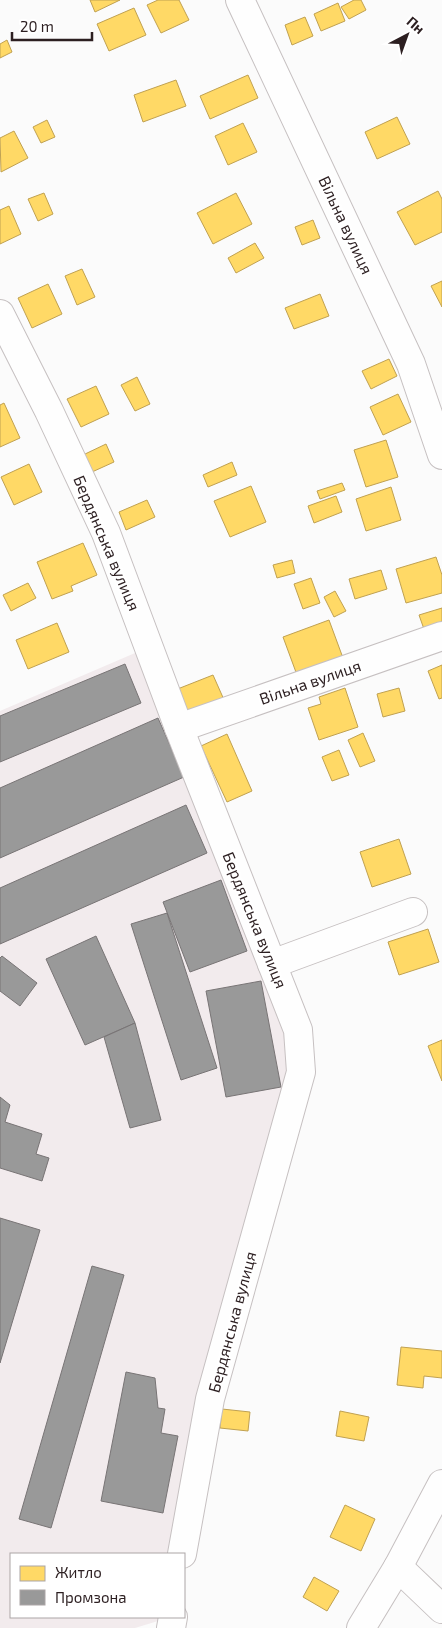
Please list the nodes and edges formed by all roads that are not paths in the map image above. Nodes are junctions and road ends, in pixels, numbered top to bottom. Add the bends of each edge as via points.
1 (240, 0) edge
2 (0, 314) edge
3 (442, 455) edge
4 (442, 636) edge
5 (178, 728) junction
6 (412, 912) dead end
7 (272, 964) junction
8 (442, 1484) edge
9 (182, 1553) edge
10 (398, 1567) junction
11 (442, 1609) edge
12 (361, 1628) edge

1 - 3 street, Вільна вулиця via 411,364
2 - 5 street, Бердянська вулиця via 106,533
4 - 5 street, Вільна вулиця
5 - 7 street, Бердянська вулиця
6 - 7 street
7 - 9 street, Бердянська вулиця via 298,1030 301,1072 210,1399
8 - 10 street
10 - 11 street
10 - 12 street

